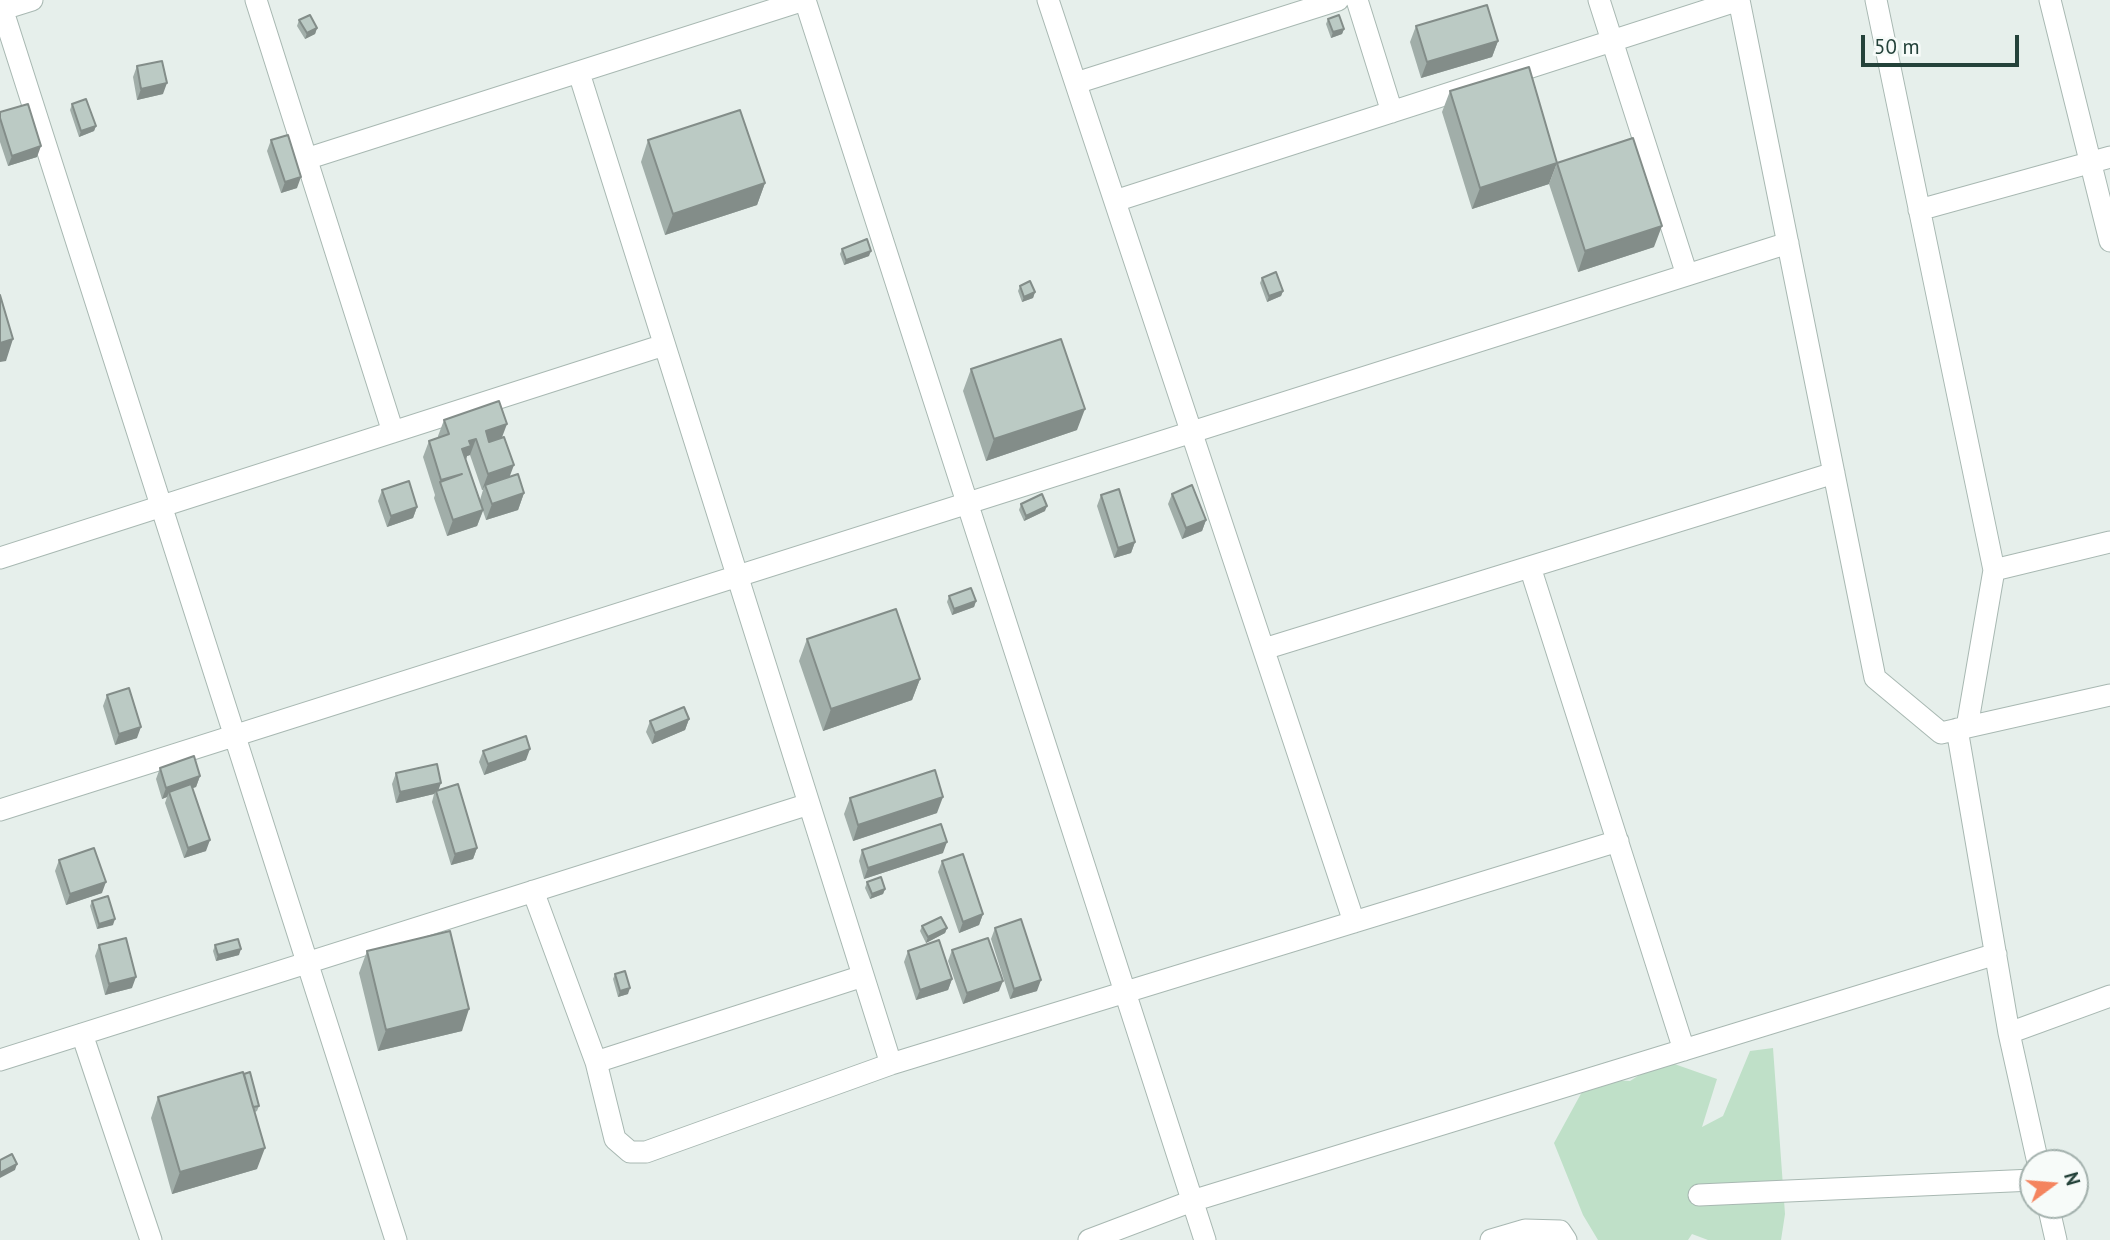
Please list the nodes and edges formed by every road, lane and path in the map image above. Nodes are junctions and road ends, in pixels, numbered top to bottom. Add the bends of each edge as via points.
1 (32, 0) edge
2 (256, 0) edge
3 (805, 0) edge
4 (1048, 0) edge
5 (1338, 0) edge
6 (1357, 0) edge
7 (1599, 0) edge
8 (1739, 0) edge
9 (1876, 0) edge
10 (2050, 0) edge
11 (1, 7) edge
12 (1613, 41) junction
13 (579, 73) junction
14 (1076, 83) junction
15 (1392, 112) junction
16 (306, 159) junction
17 (2100, 159) edge
18 (1115, 201) junction
19 (1919, 210) junction
20 (2110, 241) edge
21 (1788, 243) junction
22 (1688, 275) junction
23 (664, 345) junction
24 (393, 432) junction
25 (1192, 432) junction
26 (1834, 473) junction
27 (967, 503) junction
28 (162, 506) junction
29 (2110, 542) edge
30 (0, 558) edge
31 (1530, 567) junction
32 (1994, 570) junction
33 (737, 576) junction
34 (1264, 649) junction
35 (2110, 695) edge
36 (1962, 728) junction
37 (235, 736) junction
38 (809, 804) junction
39 (0, 810) edge
40 (1618, 841) junction
41 (533, 891) junction
42 (1354, 922) junction
43 (1996, 954) junction
44 (308, 962) junction
45 (863, 976) junction
46 (1125, 992) junction
47 (2110, 996) edge
48 (2009, 1033) junction
49 (82, 1034) junction
50 (1684, 1049) junction
51 (0, 1060) edge
52 (596, 1062) junction
53 (891, 1064) junction
54 (2035, 1149) edge
55 (2019, 1181) edge
56 (1699, 1195) dead end
57 (1192, 1201) junction
58 (2051, 1219) edge
59 (151, 1240) edge
60 (396, 1240) edge
61 (1089, 1240) edge
62 (1205, 1240) edge
63 (1491, 1240) edge
64 (1566, 1240) edge
65 (2056, 1240) edge

1 - 11 street
2 - 16 street
3 - 13 street
3 - 27 street
4 - 14 street
5 - 14 street
6 - 15 street
7 - 12 street
8 - 12 street
8 - 21 street
9 - 19 street
10 - 17 street
11 - 28 street
12 - 15 street
12 - 22 street
13 - 16 street
13 - 23 street
14 - 18 street
15 - 18 street
16 - 24 street
17 - 19 street
17 - 20 street
18 - 25 street
19 - 32 street
21 - 22 street
21 - 26 street
22 - 25 street
23 - 24 street
23 - 33 street
24 - 28 street
25 - 27 street
25 - 34 street
26 - 31 street
26 - 36 street via 1875,678 1941,733
27 - 33 street
27 - 46 street
28 - 30 street
28 - 37 street
29 - 32 street
31 - 34 street
31 - 40 street
32 - 36 street
33 - 37 street
33 - 38 street
34 - 42 street
35 - 36 street
36 - 43 street
37 - 39 street
37 - 44 street
38 - 41 street
38 - 45 street
40 - 42 street
40 - 50 street
41 - 44 street
41 - 52 street
42 - 46 street
43 - 48 street
43 - 50 street
44 - 49 street
44 - 60 street
45 - 52 street
45 - 53 street
46 - 53 street
46 - 57 street
47 - 48 street
48 - 54 street
49 - 51 street
49 - 59 street
50 - 57 street
52 - 53 street via 615,1139 629,1152 646,1152
55 - 56 street
57 - 61 street
57 - 62 street
58 - 65 street
63 - 64 street via 1525,1230 1560,1231

